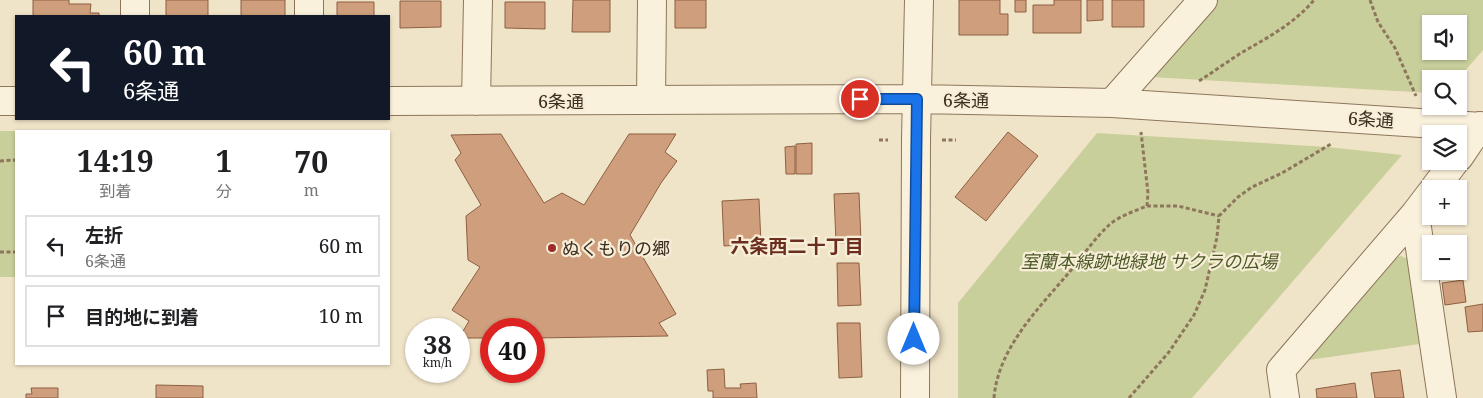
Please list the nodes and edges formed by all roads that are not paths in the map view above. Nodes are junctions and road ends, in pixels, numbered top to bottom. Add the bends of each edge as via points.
1 (135, 0) edge
2 (309, 0) edge
3 (478, 0) edge
4 (652, 0) edge
5 (919, 0) edge
6 (1203, 0) edge
7 (135, 15) edge
8 (309, 15) edge
9 (917, 99) junction
10 (15, 100) edge
11 (651, 100) junction
12 (0, 101) edge
13 (390, 101) edge
14 (476, 101) junction
15 (1112, 103) junction
16 (1481, 126) edge
17 (1467, 145) edge
18 (1422, 204) edge
19 (1425, 225) edge
20 (915, 398) edge
21 (1285, 398) edge
22 (1442, 398) edge

1 - 7 street
2 - 8 street
3 - 14 street
4 - 11 street
5 - 9 street
6 - 15 street
9 - 11 street, 6条通
9 - 15 street, 6条通
9 - 20 street
10 - 12 street
11 - 14 street, 6条通
13 - 14 street, 6条通
15 - 16 street, 6条通
16 - 17 street
18 - 21 street via 1281,370
19 - 22 street

